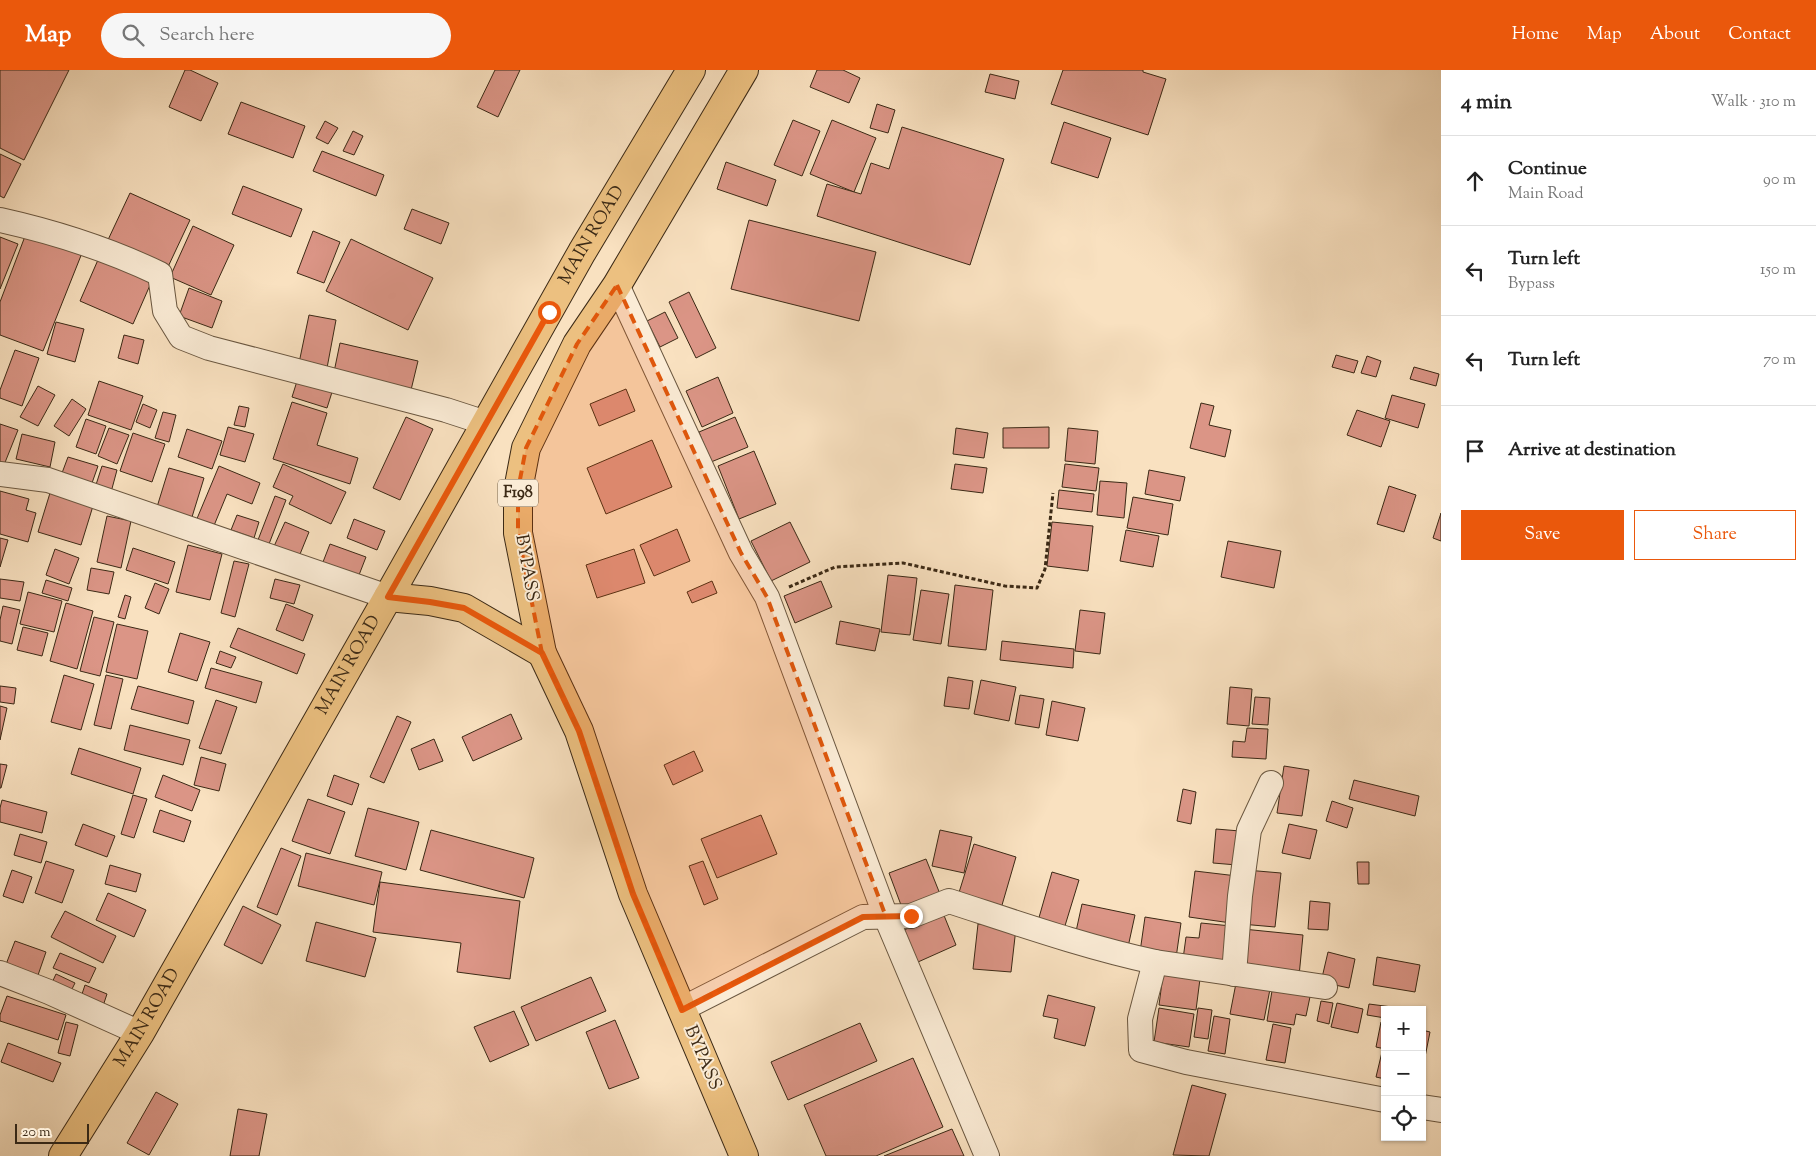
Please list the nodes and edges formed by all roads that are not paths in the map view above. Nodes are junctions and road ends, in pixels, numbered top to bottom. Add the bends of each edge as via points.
1 (691, 70) edge
2 (736, 72) edge
3 (0, 220) edge
4 (617, 285) junction
5 (486, 423) junction
6 (0, 474) edge
7 (388, 597) junction
8 (542, 653) junction
9 (1271, 783) dead end
10 (886, 917) junction
11 (1155, 962) junction
12 (0, 973) edge
13 (1234, 974) junction
14 (1325, 987) dead end
15 (682, 1010) junction
16 (140, 1033) junction
17 (1381, 1099) edge
18 (1426, 1108) edge
19 (1441, 1110) edge
20 (64, 1156) edge
21 (744, 1156) edge
22 (987, 1156) edge

1 - 5 main road, MAIN ROAD via 582,252
2 - 4 main road
3 - 5 street via 45,231 160,274 165,311 181,337 209,348
4 - 8 main road, BYPASS / F198 via 577,344 526,448 518,490 518,533
4 - 10 street via 741,553 767,596
5 - 7 main road, MAIN ROAD
6 - 7 street via 48,480
7 - 8 main road via 464,608
7 - 16 main road, MAIN ROAD
8 - 15 main road, BYPASS / F198 via 579,731 633,894
9 - 13 street via 1249,830
10 - 11 street via 911,916 949,901 1057,936
10 - 15 street via 863,917
10 - 22 street
11 - 13 street
11 - 17 street via 1140,1019 1141,1050 1186,1062
12 - 16 street
13 - 14 street
15 - 21 main road, BYPASS / F198
16 - 20 main road, MAIN ROAD
18 - 19 street

